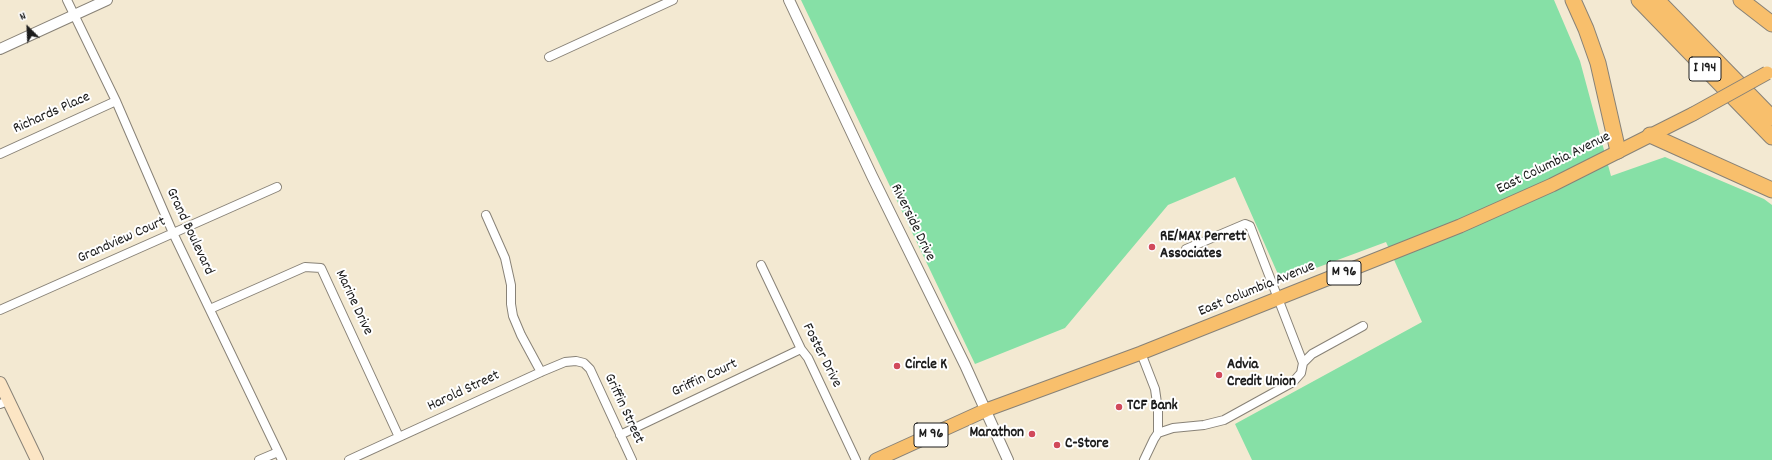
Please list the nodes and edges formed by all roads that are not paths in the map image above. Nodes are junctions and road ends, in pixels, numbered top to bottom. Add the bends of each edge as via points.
1 (67, 0) edge
2 (107, 0) edge
3 (673, 0) edge
4 (789, 0) edge
5 (1573, 0) edge
6 (1639, 0) edge
7 (1657, 0) edge
8 (1741, 0) edge
9 (74, 15) junction
10 (1772, 24) edge
11 (0, 49) edge
12 (549, 57) dead end
13 (1770, 71) edge
14 (116, 100) junction
15 (1772, 118) edge
16 (1650, 135) junction
17 (1772, 138) edge
18 (1618, 151) junction
19 (0, 154) edge
20 (277, 187) dead end
21 (1772, 190) edge
22 (486, 214) dead end
23 (173, 233) junction
24 (1186, 249) dead end
25 (761, 265) dead end
26 (1278, 299) junction
27 (210, 309) junction
28 (0, 310) edge
29 (1363, 326) dead end
30 (801, 349) junction
31 (1141, 353) junction
32 (1303, 363) junction
33 (590, 369) joint
34 (541, 372) junction
35 (0, 383) edge
36 (4, 403) edge
37 (986, 410) junction
38 (1158, 434) junction
39 (620, 435) junction
40 (399, 437) junction
41 (278, 452) junction
42 (37, 460) edge
43 (259, 460) edge
44 (282, 460) edge
45 (349, 460) edge
46 (632, 460) edge
47 (856, 460) edge
48 (876, 460) edge
49 (1008, 460) edge
50 (1144, 460) edge

1 - 9 street, Grand Boulevard
2 - 9 street
3 - 12 street
4 - 37 street, Riverside Drive
5 - 18 highway via 1598,62
6 - 17 highway, I 194
7 - 15 highway, I 194
8 - 10 highway
9 - 11 street
9 - 14 street, Grand Boulevard
13 - 16 main road, East Columbia Avenue / M 96, bridge
14 - 19 street, Richards Place
14 - 23 street, Grand Boulevard
16 - 18 main road, East Columbia Avenue / M 96
16 - 21 highway
18 - 26 main road, East Columbia Avenue / M 96 via 1552,185 1460,226
20 - 23 street, Grandview Court
22 - 34 street via 505,258 514,316
23 - 27 street, Grand Boulevard
23 - 28 street, Grandview Court
24 - 26 street via 1245,224 1250,226
25 - 30 street, Foster Drive
26 - 31 main road, East Columbia Avenue / M 96
26 - 32 street
27 - 40 street, Marine Drive via 305,267 321,268
27 - 41 street, Grand Boulevard
29 - 32 street via 1312,354
30 - 39 street, Griffin Court
30 - 47 street, Foster Drive via 808,358
31 - 37 main road, East Columbia Avenue / M 96
31 - 38 street via 1155,390
32 - 38 street via 1301,373 1293,382 1224,420 1173,428
33 - 34 street, Harold Street via 584,362 576,361 565,362
33 - 39 street, Griffin Street
34 - 40 street, Harold Street
35 - 36 main road
36 - 42 main road
37 - 48 main road, East Columbia Avenue / M 96
37 - 49 street, Riverside Drive
38 - 50 street
39 - 46 street, Griffin Street
40 - 45 street, Harold Street
41 - 43 street
41 - 44 street, Grand Boulevard

